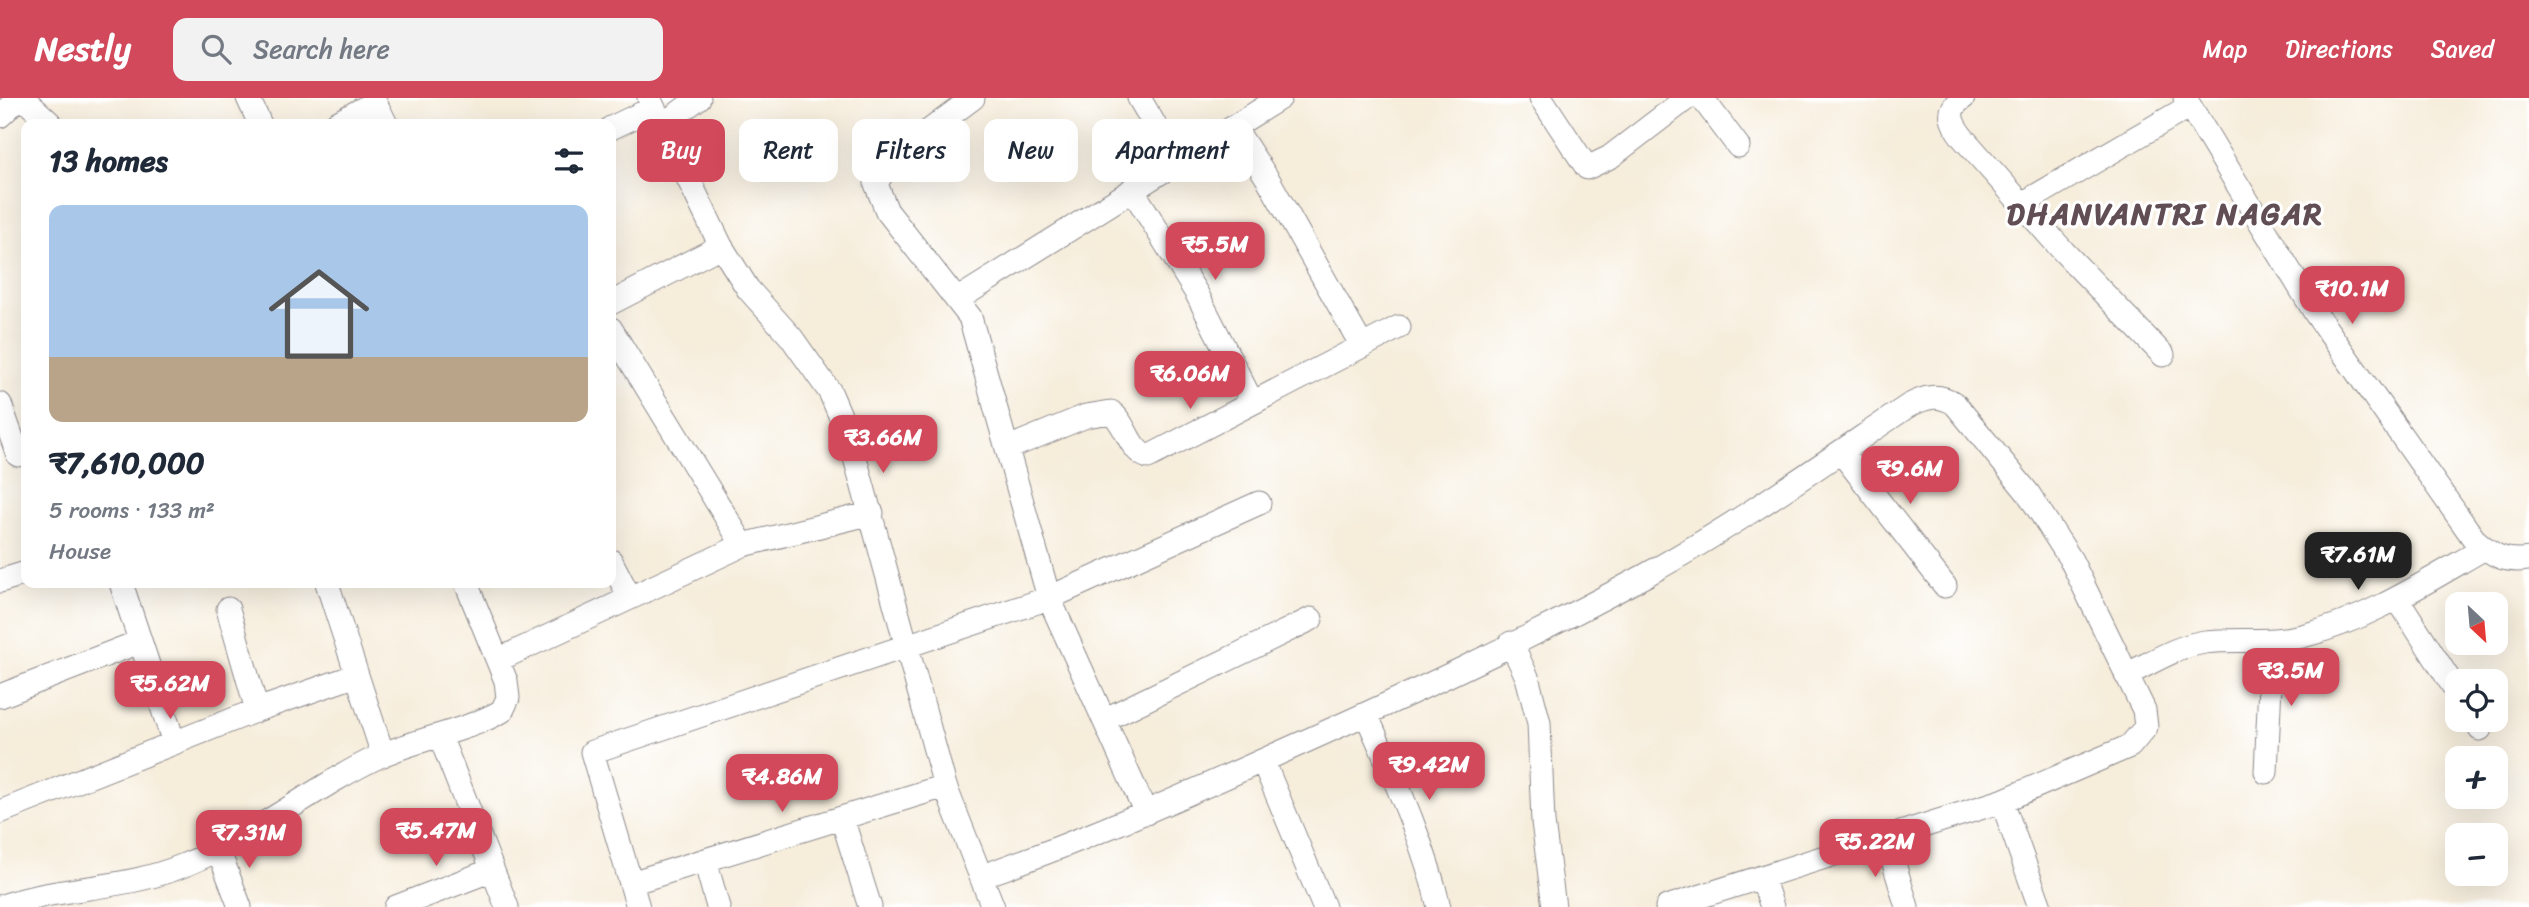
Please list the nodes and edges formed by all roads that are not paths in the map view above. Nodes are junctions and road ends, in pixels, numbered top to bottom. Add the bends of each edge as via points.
1 (21, 98) edge
2 (248, 98) edge
3 (699, 98) edge
4 (1139, 98) edge
5 (1280, 98) edge
6 (1541, 98) edge
7 (1687, 98) edge
8 (1702, 98) edge
9 (1963, 98) edge
10 (374, 100) edge
11 (963, 100) edge
12 (2188, 102) edge
13 (655, 110) edge
14 (0, 116) edge
15 (45, 119) edge
16 (258, 119) edge
17 (343, 119) edge
18 (384, 119) edge
19 (1151, 119) edge
20 (1247, 119) edge
21 (616, 126) edge
22 (1738, 146) dead end
23 (1253, 156) edge
24 (1144, 182) edge
25 (1132, 189) junction
26 (2022, 204) junction
27 (721, 246) junction
28 (958, 299) junction
29 (616, 300) edge
30 (1399, 327) dead end
31 (616, 337) edge
32 (1362, 346) junction
33 (2163, 355) dead end
34 (1252, 402) junction
35 (0, 404) edge
36 (1008, 448) junction
37 (1841, 452) junction
38 (15, 456) edge
39 (1259, 503) dead end
40 (872, 513) junction
41 (743, 545) junction
42 (2485, 548) junction
43 (2529, 559) edge
44 (616, 571) edge
45 (21, 574) edge
46 (0, 581) edge
47 (1945, 586) dead end
48 (123, 588) edge
49 (329, 588) edge
50 (468, 588) edge
51 (629, 596) junction
52 (1049, 598) junction
53 (2397, 598) junction
54 (228, 609) dead end
55 (1311, 619) dead end
56 (2272, 641) junction
57 (139, 642) junction
58 (1511, 643) junction
59 (909, 646) junction
60 (498, 660) junction
61 (2445, 673) edge
62 (357, 675) junction
63 (2126, 675) junction
64 (0, 696) edge
65 (257, 710) junction
66 (1366, 714) junction
67 (1106, 719) junction
68 (440, 736) junction
69 (174, 743) junction
70 (383, 755) junction
71 (1263, 761) junction
72 (2266, 772) dead end
73 (946, 786) junction
74 (2003, 801) junction
75 (0, 812) edge
76 (1146, 813) junction
77 (842, 818) junction
78 (1886, 837) junction
79 (218, 849) junction
80 (705, 860) junction
81 (492, 870) junction
82 (982, 876) junction
83 (1762, 877) junction
84 (631, 883) junction
85 (66, 899) edge
86 (0, 907) edge
87 (240, 907) edge
88 (396, 907) edge
89 (507, 907) edge
90 (638, 907) edge
91 (718, 907) edge
92 (870, 907) edge
93 (993, 907) edge
94 (1324, 907) edge
95 (1439, 907) edge
96 (1554, 907) edge
97 (1667, 907) edge
98 (1772, 907) edge
99 (1907, 907) edge
100 (2040, 907) edge

1 - 14 street
1 - 15 street
2 - 16 street
3 - 13 street
4 - 19 street
5 - 20 street
6 - 7 street via 1587,167 1610,157
8 - 22 street
9 - 26 street via 1954,104 1953,125
10 - 17 street
10 - 18 street
11 - 28 street via 890,160 876,184 887,211
12 - 26 street
12 - 42 street via 2316,314
13 - 21 street
13 - 27 street
23 - 32 street
24 - 25 street
25 - 28 street
25 - 34 street via 1197,294
26 - 33 street
27 - 29 street
27 - 40 street via 748,289 791,337 830,392 849,436
28 - 36 street via 979,340
30 - 32 street
31 - 41 street
32 - 34 street
34 - 36 street via 1148,457 1135,450 1119,418 1111,412 1086,416
35 - 38 street
36 - 52 street
37 - 47 street
37 - 58 street via 1646,574
37 - 63 street via 1925,397 1943,396 1955,404 2028,494 2071,560
39 - 52 street
40 - 41 street
40 - 59 street
41 - 51 street
42 - 43 street via 2512,561
42 - 53 street
44 - 51 street
45 - 46 street
48 - 57 street
49 - 62 street
50 - 60 street
51 - 60 street
52 - 59 street
52 - 67 street
53 - 56 street via 2346,622
53 - 61 street
54 - 65 street
55 - 67 street
56 - 63 street via 2183,647
56 - 72 street
57 - 64 street
57 - 69 street
58 - 66 street
58 - 96 street via 1527,677 1539,723 1543,822
59 - 73 street
59 - 84 street via 592,752
60 - 68 street via 508,698 502,711
62 - 65 street
62 - 70 street
63 - 74 street via 2144,710 2146,727 2141,736 2130,746
65 - 69 street
66 - 71 street
66 - 95 street via 1417,829
67 - 76 street
68 - 70 street
68 - 81 street
69 - 75 street
70 - 79 street
71 - 76 street
71 - 94 street
73 - 77 street
73 - 82 street
74 - 78 street
74 - 100 street
76 - 82 street
77 - 80 street
77 - 92 street
78 - 83 street
78 - 99 street
79 - 85 street via 181,867
79 - 87 street
80 - 84 street
80 - 91 street
81 - 88 street
81 - 89 street
82 - 93 street
83 - 97 street
83 - 98 street
84 - 90 street
85 - 86 street

